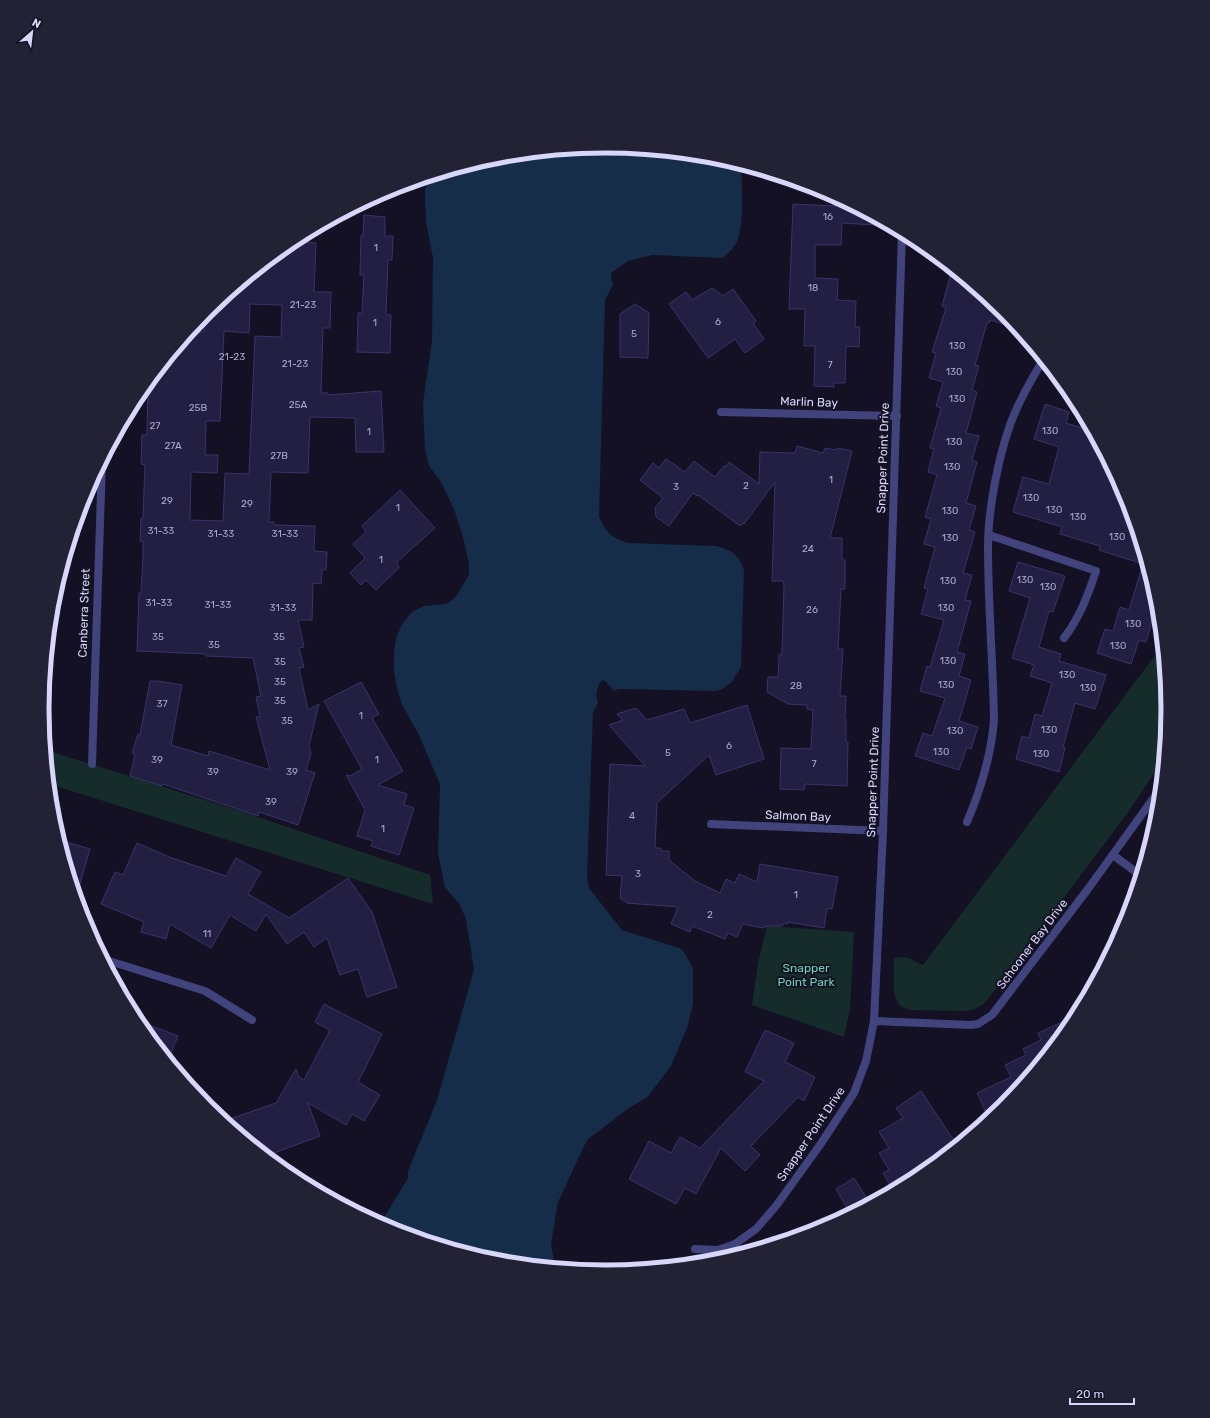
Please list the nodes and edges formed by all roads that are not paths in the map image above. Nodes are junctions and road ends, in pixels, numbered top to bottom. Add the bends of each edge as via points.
1 (902, 239) edge
2 (1042, 366) edge
3 (721, 412) dead end
4 (897, 416) junction
5 (102, 473) edge
6 (989, 535) junction
7 (1064, 638) dead end
8 (92, 764) dead end
9 (1153, 799) edge
10 (967, 822) dead end
11 (711, 824) dead end
12 (883, 831) junction
13 (1113, 855) junction
14 (1136, 872) edge
15 (109, 961) edge
16 (252, 1020) dead end
17 (874, 1021) junction
18 (694, 1249) dead end

1 - 4 street, Snapper Point Drive
2 - 6 street via 1026,389 1010,424 994,493
3 - 4 street, Marlin Bay
4 - 12 street, Snapper Point Drive
5 - 8 street, Canberra Street
6 - 7 street via 1096,571 1079,616
6 - 10 street via 993,725 984,778
9 - 13 street, Schooner Bay Drive
11 - 12 street, Salmon Bay
12 - 17 street, Snapper Point Drive
13 - 14 street
13 - 17 street, Schooner Bay Drive via 992,1015 978,1024 971,1025
15 - 16 street via 204,991
17 - 18 street, Snapper Point Drive via 866,1061 854,1093 776,1206 756,1229 735,1244 718,1250

